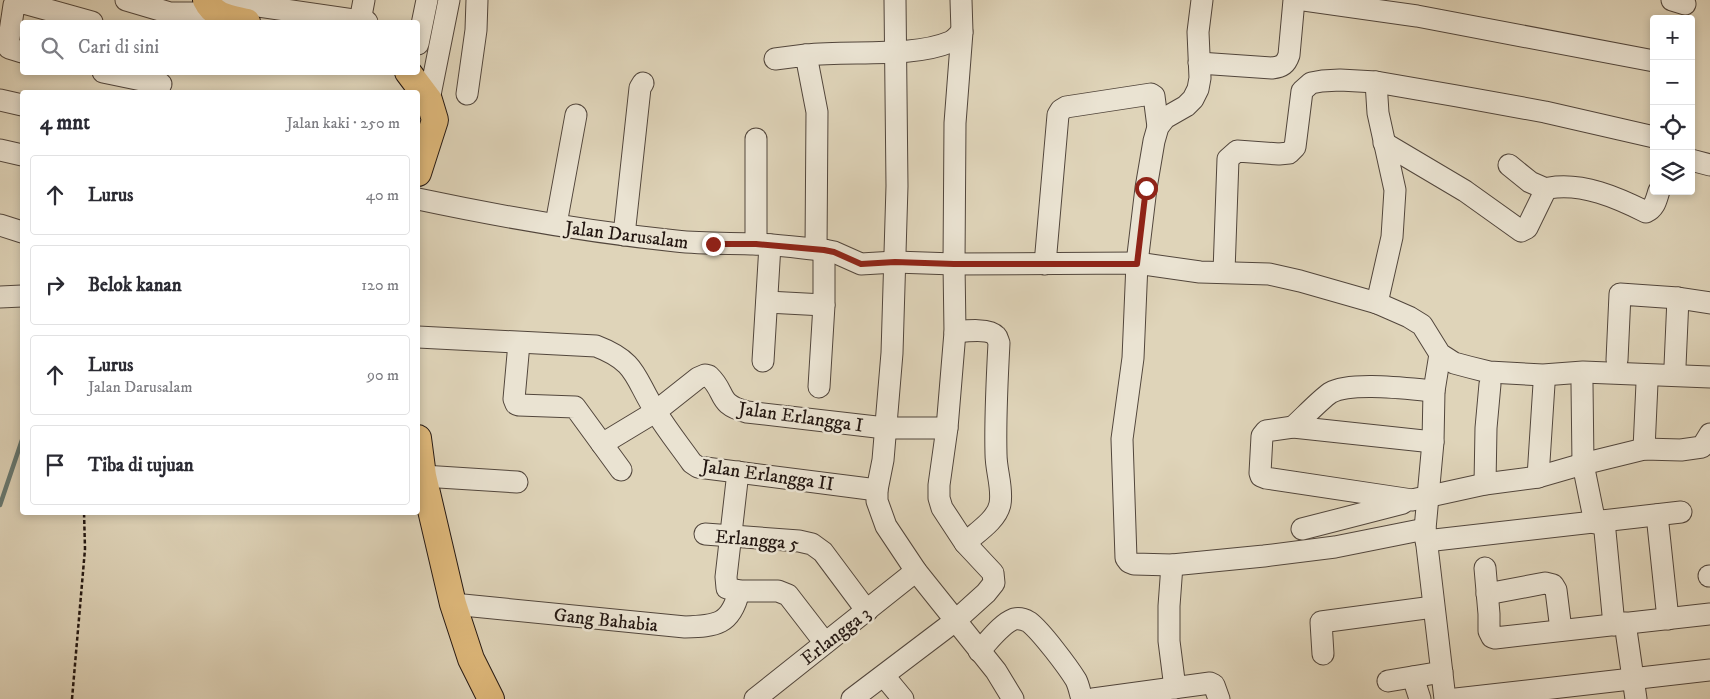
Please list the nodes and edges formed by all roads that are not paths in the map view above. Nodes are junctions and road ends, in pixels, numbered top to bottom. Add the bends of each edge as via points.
1 (126, 0) edge
2 (364, 0) edge
3 (427, 0) edge
4 (449, 0) edge
5 (477, 0) edge
6 (895, 0) edge
7 (961, 0) edge
8 (1202, 0) edge
9 (1294, 0) edge
10 (1304, 0) edge
11 (216, 5) edge
12 (169, 18) edge
13 (85, 20) edge
14 (238, 20) edge
15 (346, 20) edge
16 (363, 20) edge
17 (420, 30) edge
18 (962, 32) junction
19 (20, 51) edge
20 (896, 52) junction
21 (806, 55) junction
22 (775, 59) dead end
23 (1650, 60) edge
24 (1199, 63) junction
25 (1286, 63) junction
26 (119, 75) edge
27 (412, 75) edge
28 (1376, 82) junction
29 (160, 83) edge
30 (643, 83) dead end
31 (1305, 88) junction
32 (467, 94) dead end
33 (0, 100) edge
34 (429, 100) junction
35 (20, 105) edge
36 (576, 115) dead end
37 (1158, 127) junction
38 (1650, 137) edge
39 (756, 139) dead end
40 (1384, 143) junction
41 (0, 150) edge
42 (20, 155) edge
43 (1695, 161) edge
44 (1510, 165) dead end
45 (1710, 165) edge
46 (420, 167) edge
47 (1546, 190) junction
48 (1658, 195) edge
49 (420, 199) edge
50 (556, 224) junction
51 (0, 225) edge
52 (20, 231) edge
53 (624, 235) junction
54 (763, 245) junction
55 (820, 250) junction
56 (895, 262) junction
57 (954, 264) junction
58 (1045, 264) junction
59 (1137, 264) junction
60 (1224, 272) junction
61 (20, 296) edge
62 (0, 298) edge
63 (1678, 298) junction
64 (767, 302) junction
65 (1377, 303) junction
66 (1710, 303) edge
67 (824, 304) junction
68 (956, 332) junction
69 (420, 337) edge
70 (519, 343) junction
71 (1440, 354) junction
72 (1617, 360) dead end
73 (763, 361) dead end
74 (1676, 366) dead end
75 (1710, 377) edge
76 (1647, 383) dead end
77 (1490, 384) dead end
78 (1544, 384) dead end
79 (1582, 384) dead end
80 (819, 387) dead end
81 (1434, 391) junction
82 (655, 412) junction
83 (1293, 427) junction
84 (885, 428) junction
85 (947, 428) junction
86 (1710, 434) edge
87 (1433, 442) junction
88 (602, 444) junction
89 (1644, 449) junction
90 (420, 453) edge
91 (1583, 464) junction
92 (621, 470) dead end
93 (738, 472) junction
94 (423, 476) junction
95 (1538, 477) junction
96 (517, 482) dead end
97 (1485, 484) junction
98 (877, 490) junction
99 (1419, 498) junction
100 (1681, 512) dead end
101 (1657, 515) junction
102 (1600, 522) junction
103 (1302, 529) dead end
104 (705, 534) dead end
105 (1425, 535) junction
106 (731, 537) junction
107 (964, 543) junction
108 (1172, 565) junction
109 (1485, 568) dead end
110 (916, 571) junction
111 (739, 590) junction
112 (1487, 594) junction
113 (453, 604) junction
114 (1433, 607) junction
115 (867, 611) junction
116 (1710, 614) edge
117 (1668, 618) junction
118 (956, 621) junction
119 (1620, 624) junction
120 (1561, 630) junction
121 (825, 643) junction
122 (979, 651) junction
123 (1323, 654) dead end
124 (1710, 670) edge
125 (1442, 672) junction
126 (884, 676) junction
127 (1413, 676) junction
128 (1388, 681) dead end
129 (1175, 688) junction
130 (1635, 689) edge
131 (491, 699) edge
132 (755, 699) edge
133 (852, 699) edge
134 (903, 699) edge
135 (1014, 699) edge
136 (1082, 699) edge
137 (1093, 699) edge
138 (1219, 699) edge
139 (1420, 699) edge
140 (1444, 699) edge
141 (1456, 699) edge

1 - 12 street
2 - 16 street
3 - 17 street
4 - 34 street
5 - 32 street
6 - 20 street
7 - 18 street
8 - 24 street
9 - 25 street
10 - 23 street via 1417,16
11 - 12 street
11 - 14 main road via 225,17
11 - 15 street
13 - 19 street via 16,1 8,45
18 - 20 street via 952,42
18 - 57 street via 956,123
20 - 21 street
20 - 56 street
21 - 22 street
21 - 55 street via 817,112
24 - 25 street via 1272,68
24 - 37 street via 1198,89 1193,99 1165,118
25 - 31 street via 1291,74
26 - 29 street
27 - 34 main road
28 - 31 street via 1322,81
28 - 38 street via 1545,112
28 - 40 street
30 - 53 street
31 - 60 street via 1295,147 1289,153 1237,151 1228,159
33 - 35 street
34 - 46 main road via 435,120
36 - 50 street
37 - 58 street via 1156,102 1151,94 1061,110
37 - 59 street via 1146,188
39 - 54 street
40 - 47 street via 1465,191 1521,230 1528,228
40 - 65 street via 1395,190 1392,237
41 - 42 street
43 - 45 street
44 - 47 street via 1530,182
47 - 48 street via 1553,187 1582,188 1646,212 1655,205
49 - 50 street, Jalan Darusalam
50 - 53 street, Jalan Darusalam
51 - 52 street
53 - 54 street, Jalan Darusalam via 713,244
54 - 55 street, Jalan Darusalam
54 - 64 street
55 - 56 street, Jalan Darusalam via 834,252 861,264
55 - 67 street
56 - 57 street, Jalan Darusalam
56 - 84 street
57 - 58 street, Jalan Darusalam
57 - 68 street
58 - 59 street, Jalan Darusalam
59 - 60 street, Jalan Darusalam
59 - 108 street via 1133,358 1122,439 1125,551 1128,562 1134,564
60 - 65 street, Jalan Darusalam via 1269,274
61 - 62 street
63 - 66 street
63 - 72 street via 1620,294
63 - 74 street
64 - 67 street
64 - 73 street
65 - 71 street, Jalan Darusalam via 1422,325
67 - 80 street
68 - 85 street
68 - 107 street via 991,332 999,343 995,424 1000,505 994,517
69 - 70 street, Jalan Erlangga II
70 - 82 street, Jalan Erlangga II via 596,346 608,351 629,366
70 - 88 street via 516,404 576,408
71 - 75 street via 1454,363 1489,372
71 - 81 street
76 - 89 street
77 - 97 street
78 - 95 street
79 - 91 street
81 - 83 street via 1348,388 1331,393
81 - 87 street
82 - 84 street, Jalan Erlangga I via 705,375 712,379 726,403 734,409
82 - 88 street
82 - 93 street, Jalan Erlangga II via 692,463 706,469
83 - 87 street
83 - 99 street via 1266,431 1262,436 1261,476
84 - 85 street
84 - 98 street
85 - 107 street via 939,498
86 - 89 street via 1702,447
87 - 99 street via 1430,486
88 - 92 street
89 - 91 street
90 - 94 main road
91 - 95 street
91 - 102 street
93 - 98 street, Jalan Erlangga II
93 - 106 street
94 - 96 street
94 - 113 main road
95 - 97 street
97 - 99 street
98 - 110 street via 877,501 886,526
99 - 103 street
99 - 105 street
100 - 101 street
101 - 102 street
101 - 117 street
102 - 105 street
102 - 119 street
104 - 106 street, Erlangga 5
105 - 108 street
105 - 114 street
106 - 111 street via 726,584 731,590
106 - 115 street, Erlangga 5 via 812,544 822,552
107 - 118 street via 993,573 994,583
108 - 129 street via 1169,640
109 - 112 street
110 - 115 street, Erlangga 3
110 - 118 street
111 - 113 street, Gang Bahabia via 731,613 724,620 708,626 685,627
111 - 121 street via 788,594
112 - 120 street via 1492,637
112 - 120 street via 1545,583 1553,585
113 - 131 main road via 471,659
114 - 123 street via 1321,622
114 - 125 street
115 - 121 street, Erlangga 3
116 - 117 street
117 - 119 street
118 - 122 street
118 - 126 street
119 - 120 street
119 - 130 street
121 - 132 street, Erlangga 3
122 - 135 street
122 - 136 street via 1007,623 1015,619 1028,622 1066,667
124 - 130 street
125 - 127 street
125 - 140 street
126 - 133 street
126 - 134 street
127 - 128 street
127 - 139 street
129 - 137 street
129 - 138 street via 1210,683 1214,685
130 - 141 street

